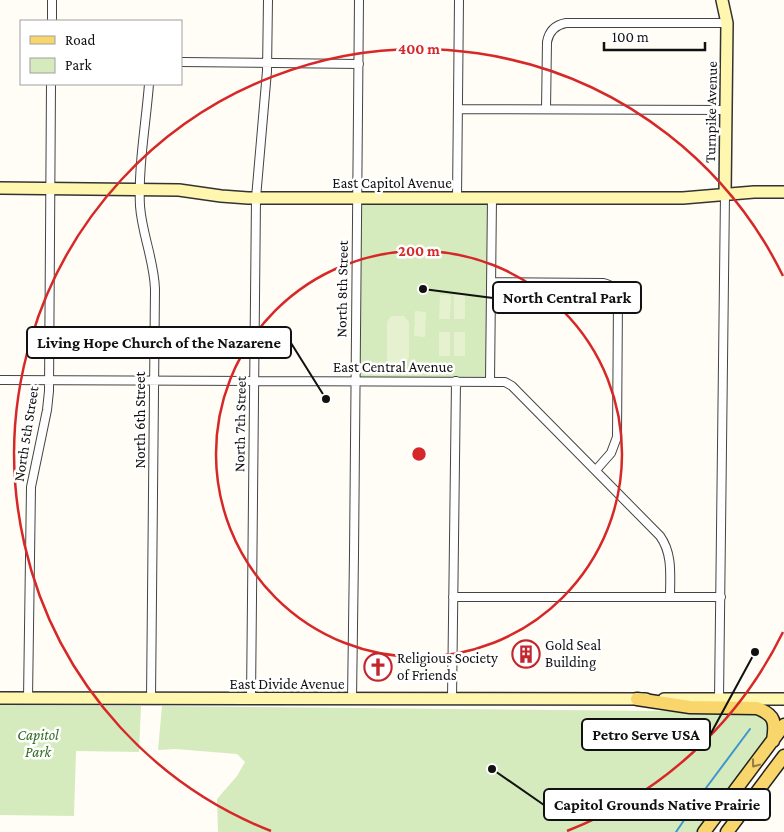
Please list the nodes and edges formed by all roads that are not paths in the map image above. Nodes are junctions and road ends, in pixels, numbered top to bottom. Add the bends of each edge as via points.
1 (52, 0) edge
2 (268, 0) edge
3 (359, 0) edge
4 (460, 0) edge
5 (722, 0) edge
6 (52, 20) edge
7 (727, 23) junction
8 (182, 62) edge
9 (267, 62) junction
10 (359, 64) junction
11 (52, 85) edge
12 (149, 85) edge
13 (458, 109) junction
14 (546, 109) junction
15 (726, 110) junction
16 (0, 188) edge
17 (50, 188) junction
18 (140, 189) junction
19 (784, 192) edge
20 (725, 194) junction
21 (256, 198) junction
22 (357, 198) junction
23 (457, 198) junction
24 (492, 198) junction
25 (491, 282) junction
26 (0, 380) edge
27 (49, 380) junction
28 (355, 380) junction
29 (154, 381) junction
30 (254, 381) junction
31 (456, 381) junction
32 (490, 381) junction
33 (596, 470) junction
34 (670, 596) junction
35 (721, 596) junction
36 (453, 597) junction
37 (0, 698) edge
38 (28, 699) junction
39 (151, 699) junction
40 (251, 699) junction
41 (352, 699) junction
42 (452, 699) junction
43 (637, 699) junction
44 (720, 699) junction
45 (784, 699) edge
46 (784, 725) edge
47 (772, 740) junction
48 (784, 756) edge
49 (704, 832) edge
50 (727, 832) edge

1 - 6 street
2 - 9 street, North 7th Street
3 - 10 street, North 8th Street
4 - 13 street
5 - 7 street, Turnpike Avenue
7 - 14 street via 566,23 556,26 547,42
7 - 15 street, Turnpike Avenue
8 - 9 street
9 - 10 street
9 - 21 street, North 7th Street
10 - 22 street, North 8th Street
11 - 17 street, North 5th Street
12 - 18 street, North 6th Street
13 - 14 street
13 - 23 street
14 - 15 street
15 - 20 street, Turnpike Avenue
16 - 17 street, East Capitol Avenue
17 - 18 street, East Capitol Avenue
17 - 27 street, North 5th Street
18 - 21 street, East Capitol Avenue
18 - 29 street, North 6th Street via 141,214 155,283
19 - 20 street, East Capitol Avenue
20 - 24 street, East Capitol Avenue via 683,198
20 - 35 street
21 - 22 street, East Capitol Avenue
21 - 30 street, North 7th Street
22 - 23 street, East Capitol Avenue
22 - 28 street, North 8th Street
23 - 24 street, East Capitol Avenue
24 - 25 street
25 - 32 street
25 - 33 street via 603,283 612,286 616,292 617,436 611,453
26 - 27 street, East Central Avenue
27 - 29 street, East Central Avenue
27 - 38 street, North 5th Street via 47,410 31,487
28 - 30 street, East Central Avenue
28 - 31 street, East Central Avenue
28 - 41 street, North 8th Street
29 - 30 street, East Central Avenue
29 - 39 street, North 6th Street
30 - 40 street, North 7th Street
31 - 32 street, East Central Avenue
31 - 36 street
32 - 33 street, East Central Avenue via 512,386
33 - 34 street, East Central Avenue via 662,540 670,560
34 - 35 street
34 - 36 street
35 - 44 street
36 - 42 street
37 - 38 street, East Divide Avenue
38 - 39 street, East Divide Avenue
39 - 40 street, East Divide Avenue
40 - 41 street, East Divide Avenue
41 - 42 street, East Divide Avenue
42 - 43 street, East Divide Avenue
43 - 44 street, East Divide Avenue
43 - 47 main road via 690,707 757,708 773,719
44 - 45 street, East Divide Avenue
46 - 47 main road
47 -> 49 main road
48 - 50 main road

